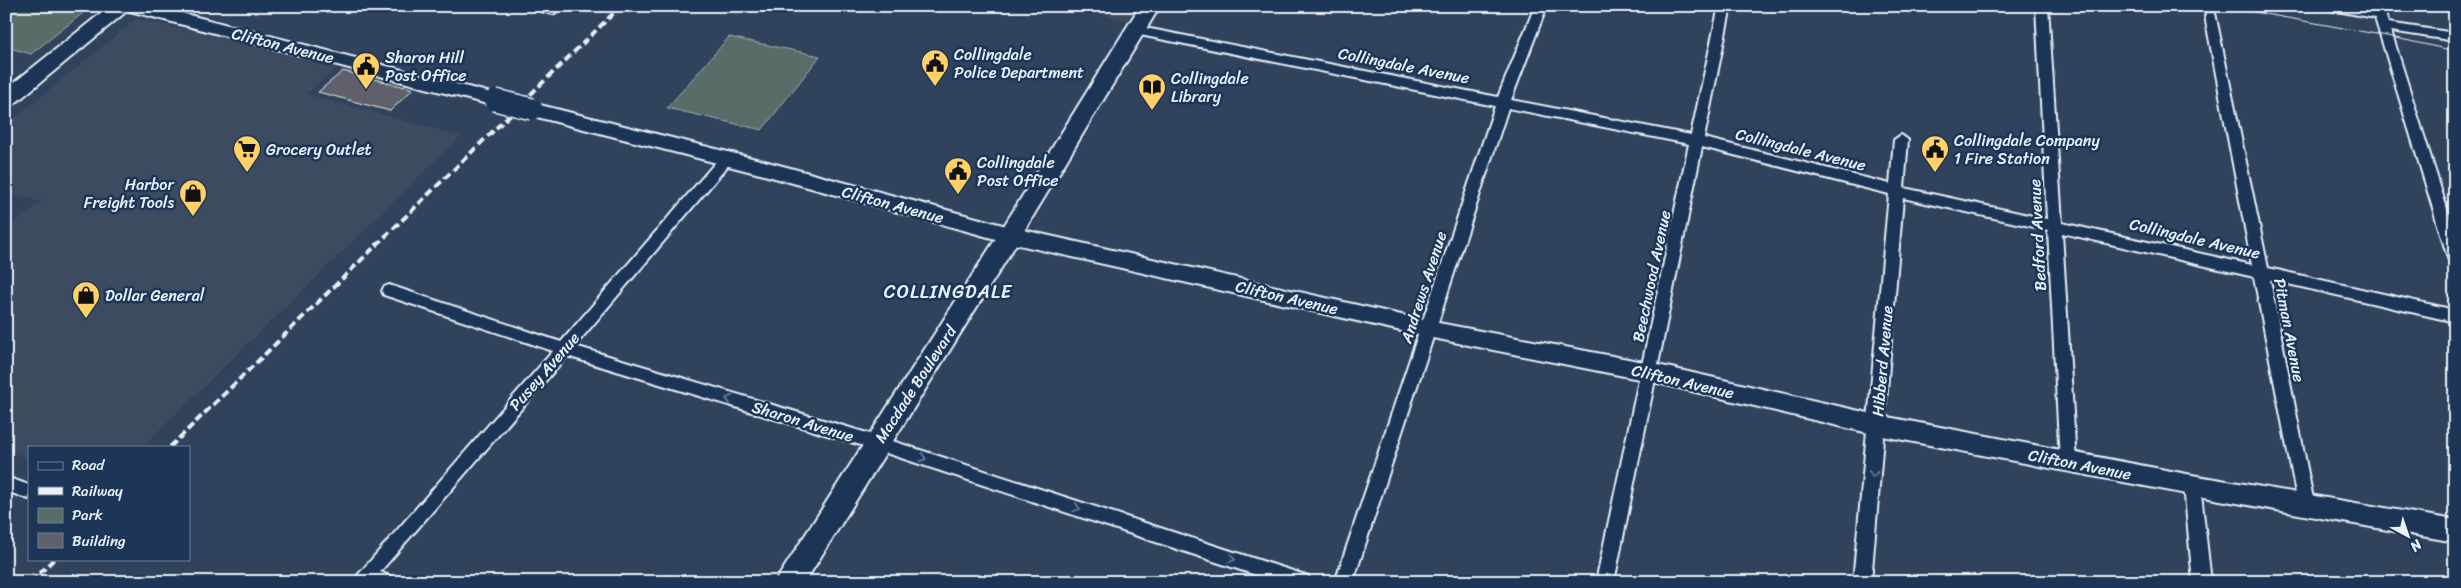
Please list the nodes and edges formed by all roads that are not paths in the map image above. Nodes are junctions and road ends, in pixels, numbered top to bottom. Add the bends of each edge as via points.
1 (123, 6) edge
2 (132, 6) edge
3 (538, 6) edge
4 (1150, 6) edge
5 (1541, 6) edge
6 (1725, 6) edge
7 (2042, 6) edge
8 (2331, 6) edge
9 (553, 10) dead end
10 (2211, 16) dead end
11 (2380, 16) edge
12 (1135, 30) junction
13 (2455, 37) edge
14 (6, 100) edge
15 (1503, 102) junction
16 (1901, 140) dead end
17 (1697, 141) junction
18 (726, 159) junction
19 (1896, 191) junction
20 (2054, 225) junction
21 (2450, 228) edge
22 (1010, 235) junction
23 (2455, 258) edge
24 (2260, 271) junction
25 (389, 291) dead end
26 (2455, 316) edge
27 (1428, 329) junction
28 (564, 349) junction
29 (1649, 372) junction
30 (1877, 425) junction
31 (877, 443) junction
32 (2068, 462) junction
33 (6, 484) edge
34 (2192, 485) junction
35 (28, 492) edge
36 (2306, 504) junction
37 (2455, 531) edge
38 (364, 578) edge
39 (384, 582) edge
40 (789, 582) edge
41 (1302, 582) edge
42 (1344, 582) edge
43 (1605, 582) edge
44 (1862, 582) edge
45 (2202, 582) edge

1 - 14 main road
2 - 18 street, Clifton Avenue, bridge
3 - 9 street
4 - 12 main road, Macdade Boulevard
5 - 15 street, Andrews Avenue
6 - 17 street, Beechwood Avenue
7 - 20 street, Bedford Avenue
8 - 11 street
10 - 24 street, Pitman Avenue
11 - 13 street
11 - 21 street
12 - 15 street, Collingdale Avenue
12 - 22 main road, Macdade Boulevard
15 - 17 street, Collingdale Avenue
15 - 27 street, Andrews Avenue
16 - 19 street, Hibberd Avenue
17 - 19 street, Collingdale Avenue
17 - 29 street, Beechwood Avenue
18 - 22 street, Clifton Avenue
18 - 28 street, Pusey Avenue
19 - 20 street, Collingdale Avenue
19 - 30 street, Hibberd Avenue
20 - 24 street, Collingdale Avenue
20 - 32 street, Bedford Avenue
21 - 23 street
22 - 27 street, Clifton Avenue
22 - 31 main road, Macdade Boulevard
24 - 26 street, Collingdale Avenue
24 - 36 street, Pitman Avenue
25 - 28 street, Sharon Avenue
27 - 29 street, Clifton Avenue
27 - 42 street, Andrews Avenue
31 -> 28 street, Sharon Avenue
28 - 38 street, Pusey Avenue
29 - 30 street, Clifton Avenue
29 - 43 street, Beechwood Avenue
30 - 32 street, Clifton Avenue
30 -> 44 street, Hibberd Avenue
31 - 40 main road, Macdade Boulevard
31 -> 41 street, Sharon Avenue
32 - 34 street, Clifton Avenue
33 - 35 street
34 - 36 street, Clifton Avenue
34 - 45 street
36 - 37 street, Clifton Avenue
38 - 39 street

